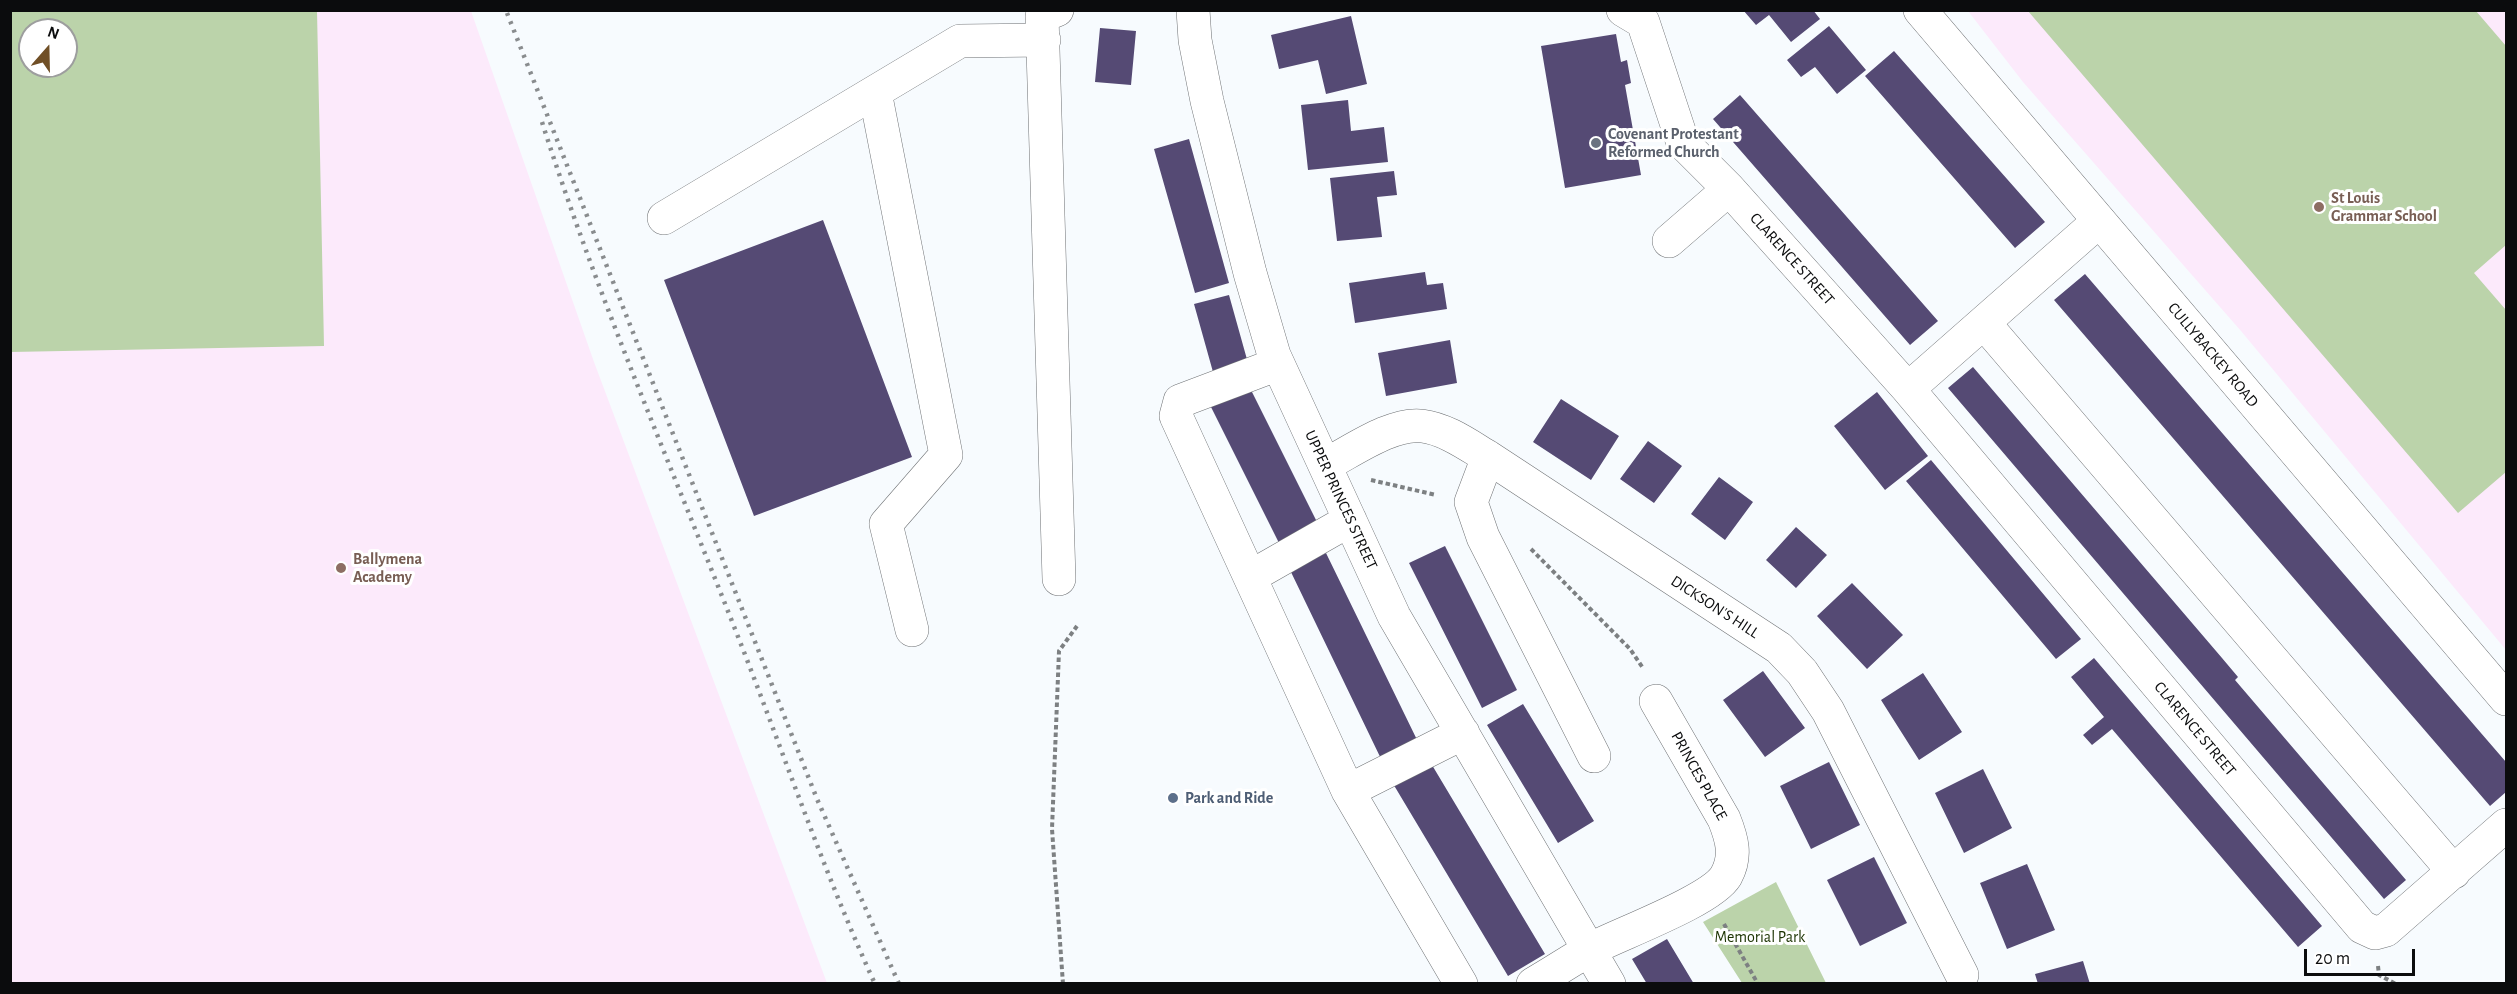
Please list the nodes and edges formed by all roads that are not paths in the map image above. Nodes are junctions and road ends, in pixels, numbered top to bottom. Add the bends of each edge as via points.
1 (1057, 10) edge
2 (1193, 10) edge
3 (1623, 10) edge
4 (1920, 10) edge
5 (1044, 40) junction
6 (875, 92) junction
7 (1729, 189) junction
8 (664, 218) dead end
9 (2099, 221) junction
10 (1669, 241) dead end
11 (1984, 323) junction
12 (1278, 364) junction
13 (1908, 389) junction
14 (1488, 458) junction
15 (1324, 465) junction
16 (1350, 520) junction
17 (1250, 577) junction
18 (1059, 579) dead end
19 (912, 630) dead end
20 (2506, 699) edge
21 (1656, 701) road end
22 (1463, 733) junction
23 (1594, 756) dead end
24 (1348, 791) junction
25 (2506, 825) edge
26 (2454, 872) junction
27 (1589, 950) junction
28 (1962, 975) dead end
29 (1461, 984) edge
30 (1533, 984) edge
31 (1609, 984) edge

1 - 5 street via 1042,16
2 - 12 street, UPPER PRINCES STREET via 1208,101 1250,273
3 - 7 street, CLARENCE STREET via 1643,22 1683,143
4 - 9 street, CULLYBACKEY ROAD
5 - 6 street via 960,41
5 - 18 street
6 - 8 street
6 - 19 street via 946,455 886,524
7 - 10 street
7 - 13 street, CLARENCE STREET
9 - 11 street
9 - 20 street, CULLYBACKEY ROAD
11 - 13 street
11 - 26 street
12 - 15 street, UPPER PRINCES STREET
12 - 17 street via 1180,401 1176,416
13 - 26 street, CLARENCE STREET via 2362,927 2375,933 2386,930
14 - 15 street, DICKSON'S HILL via 1444,432 1409,426 1395,429
14 - 23 street via 1471,502 1483,537
14 - 28 street, DICKSON'S HILL via 1779,648 1803,672 1828,711
15 - 16 street, UPPER PRINCES STREET
16 - 17 street
16 - 22 street, UPPER PRINCES STREET via 1394,616
17 - 24 street
21 - 27 street, PRINCES PLACE via 1724,819 1734,851 1725,877 1708,894
22 - 24 street
22 - 27 street, UPPER PRINCES STREET
24 - 29 street
25 - 26 street, CLARENCE STREET
27 - 30 street, PRINCES PLACE
27 - 31 street, UPPER PRINCES STREET

